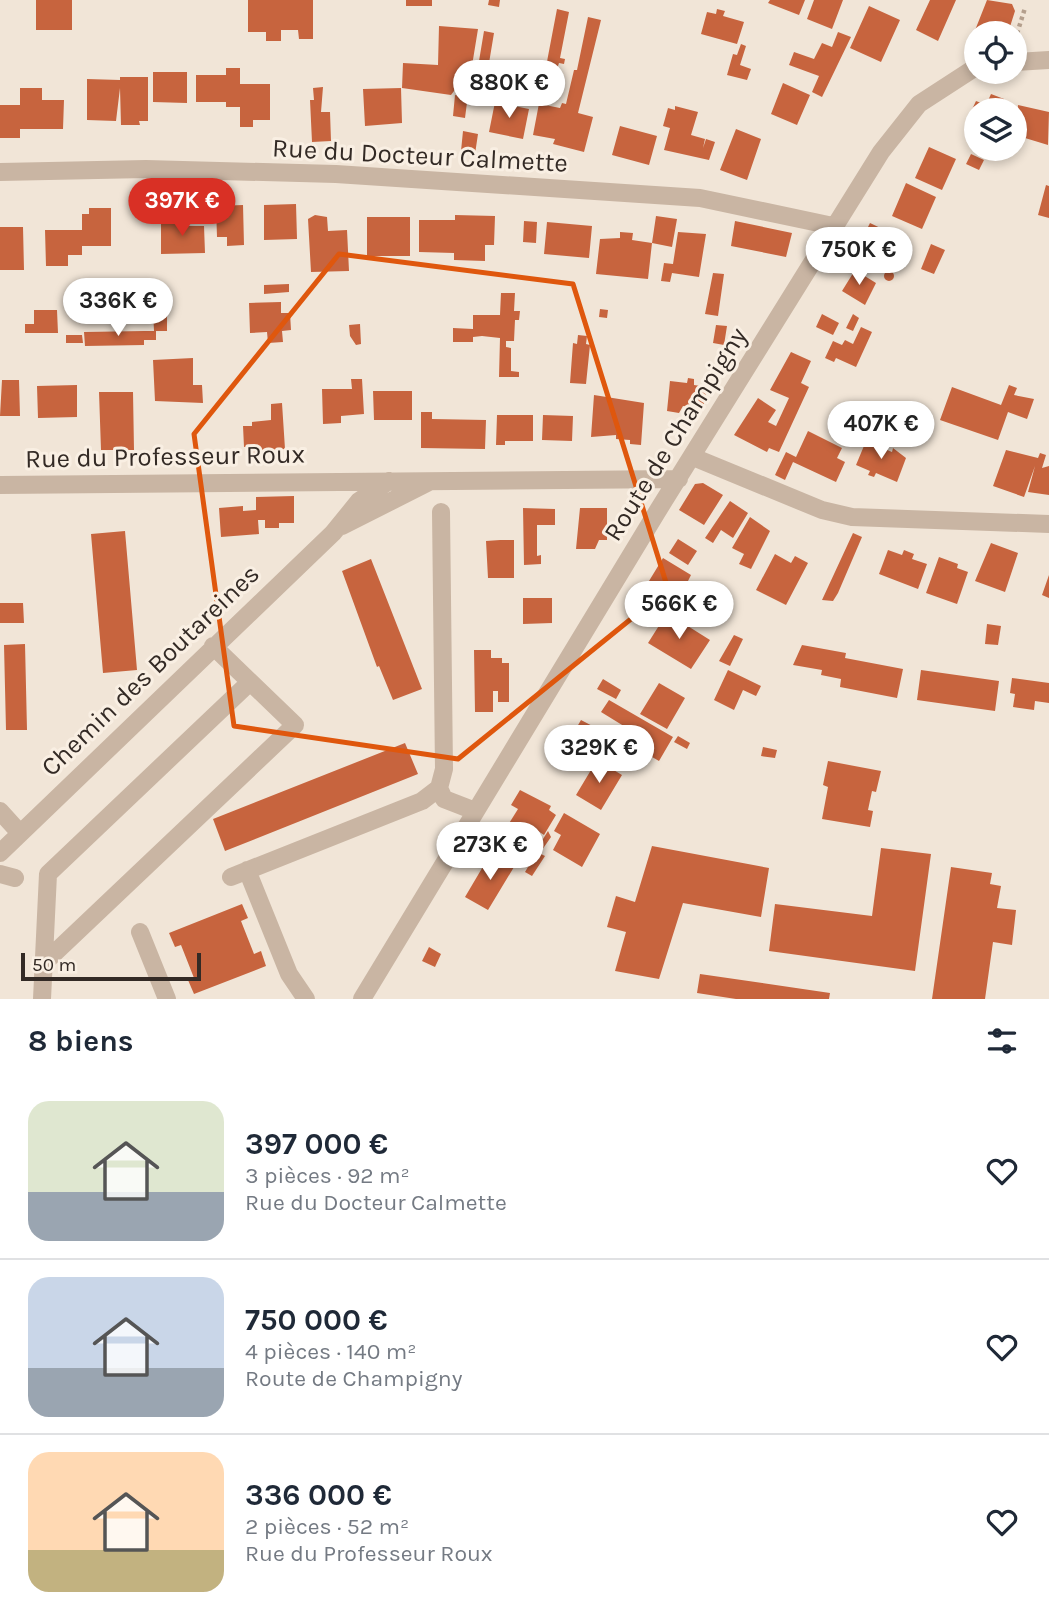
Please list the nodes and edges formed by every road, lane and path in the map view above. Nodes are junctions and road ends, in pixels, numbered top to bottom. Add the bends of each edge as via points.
1 (1025, 8) dead end
2 (1021, 21) edge
3 (1049, 60) edge
4 (1027, 61) edge
5 (964, 75) edge
6 (0, 172) edge
7 (833, 226) junction
8 (693, 457) junction
9 (679, 479) junction
10 (330, 481) junction
11 (390, 481) junction
12 (433, 481) junction
13 (0, 485) edge
14 (367, 506) junction
15 (441, 512) dead end
16 (1049, 524) edge
17 (213, 646) junction
18 (250, 682) junction
19 (439, 788) junction
20 (0, 811) edge
21 (475, 811) junction
22 (19, 832) junction
23 (0, 853) edge
24 (140, 932) dead end
25 (43, 964) junction
26 (42, 999) edge
27 (167, 999) edge
28 (306, 999) edge
29 (362, 999) edge

1 - 2 path
3 - 4 street
5 - 7 street, Route de Champigny via 919,104
6 - 7 street, Rue du Docteur Calmette via 146,169 336,174 701,198
7 - 8 street, Route de Champigny
8 - 9 street, Route de Champigny
8 - 16 street via 822,510 852,517
9 - 12 street, Rue du Professeur Roux
9 - 21 street, Route de Champigny
10 - 11 street, Rue du Professeur Roux
10 - 13 street, Rue du Professeur Roux
10 - 14 street, Rue du Professeur Roux
11 - 12 street, Rue du Professeur Roux
11 - 14 street, Chemin des Boutareines
12 - 14 street, Chemin des Boutareines
14 - 17 street, Chemin des Boutareines
15 - 19 street via 444,769
17 - 18 street
17 - 22 street, Chemin des Boutareines
18 - 25 street via 48,874
18 - 25 street via 295,725
19 - 21 street via 444,799
19 - 28 street via 422,802 239,873
20 - 22 street
21 - 29 street, Route de Champigny
22 - 23 street, Chemin des Boutareines
24 - 27 street
25 - 26 street

